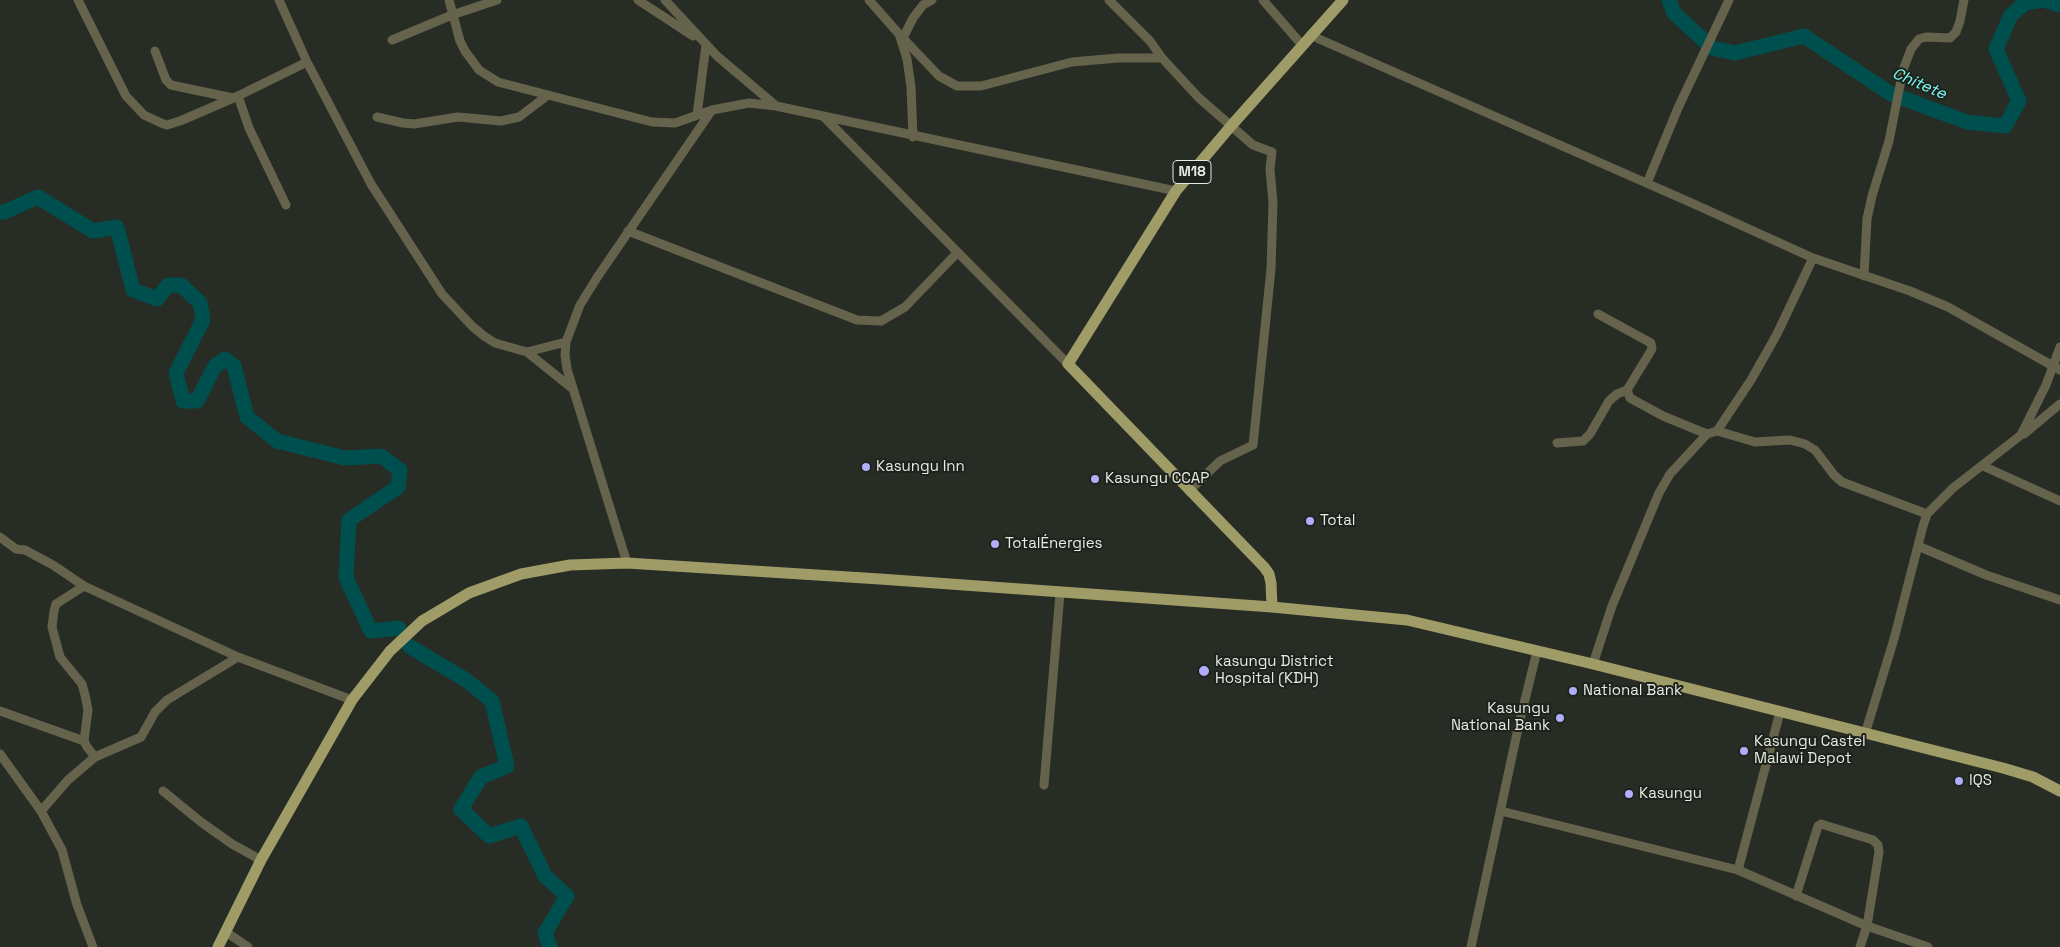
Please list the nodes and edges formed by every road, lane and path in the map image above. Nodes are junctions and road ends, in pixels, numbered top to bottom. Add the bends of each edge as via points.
1 (78, 0) edge
2 (279, 0) edge
3 (449, 0) edge
4 (498, 0) edge
5 (638, 0) edge
6 (665, 0) edge
7 (869, 0) edge
8 (932, 0) edge
9 (1109, 0) edge
10 (1263, 0) edge
11 (1343, 0) edge
12 (1729, 0) edge
13 (1964, 0) edge
14 (452, 15) junction
15 (901, 36) junction
16 (1310, 36) junction
17 (392, 40) dead end
18 (704, 43) junction
19 (1302, 45) junction
20 (155, 51) dead end
21 (1162, 58) junction
22 (307, 62) junction
23 (548, 96) junction
24 (235, 97) junction
25 (776, 106) junction
26 (712, 110) junction
27 (697, 115) junction
28 (377, 117) dead end
29 (824, 117) junction
30 (1231, 126) junction
31 (913, 136) junction
32 (1647, 183) junction
33 (1176, 191) junction
34 (286, 205) dead end
35 (628, 231) junction
36 (957, 253) junction
37 (1813, 258) junction
38 (1864, 276) junction
39 (1598, 314) dead end
40 (566, 342) junction
41 (2060, 347) edge
42 (527, 352) junction
43 (1068, 364) junction
44 (2057, 369) edge
45 (573, 389) junction
46 (1627, 390) junction
47 (2060, 404) edge
48 (1718, 431) junction
49 (1707, 434) junction
50 (2021, 435) junction
51 (1558, 443) dead end
52 (1983, 466) junction
53 (1189, 491) junction
54 (2060, 501) edge
55 (1927, 514) junction
56 (0, 537) edge
57 (1918, 546) junction
58 (627, 563) junction
59 (84, 586) junction
60 (1060, 594) junction
61 (2060, 600) edge
62 (1272, 607) junction
63 (1537, 651) junction
64 (238, 657) junction
65 (1593, 664) junction
66 (352, 700) junction
67 (0, 711) edge
68 (1780, 712) junction
69 (1865, 734) junction
70 (84, 741) junction
71 (0, 754) edge
72 (95, 757) junction
73 (1044, 784) dead end
74 (163, 790) dead end
75 (2060, 791) edge
76 (41, 811) junction
77 (1501, 811) junction
78 (261, 860) junction
79 (1738, 870) junction
80 (1796, 896) junction
81 (1867, 926) junction
82 (226, 932) junction
83 (93, 947) edge
84 (218, 947) edge
85 (248, 947) edge
86 (1472, 947) edge
87 (1860, 947) edge
88 (1928, 947) edge

1 - 24 street via 126,96 152,120 173,124
2 - 22 street
3 - 14 street
4 - 14 street
5 - 18 street
6 - 18 street
7 - 15 street
8 - 15 street via 924,5
9 - 21 street via 1150,41
10 - 19 street
11 - 16 main road, M18
12 - 32 street
13 - 38 street via 1956,32 1950,38 1926,36 1919,39 1911,49 1903,70 1867,219
14 - 17 street
14 - 23 street via 464,51 479,70 498,82
15 - 21 street via 939,76 957,86 981,86 1072,62
15 - 31 street via 911,87
16 - 19 main road, M18
16 - 32 street
18 - 25 street
18 - 27 street
19 - 30 main road, M18
20 - 24 street via 171,85
21 - 30 street
22 - 24 street
22 - 42 street via 371,184 442,294 484,336 495,343
23 - 27 street via 652,122 675,123
23 - 28 street via 519,117 501,121 458,117 414,124
24 - 34 street
25 - 26 street via 749,103
25 - 29 street
26 - 27 street
26 - 35 street
29 - 31 street
29 - 36 street
30 - 33 main road, M18
30 - 53 street via 1253,146 1272,152 1271,269 1256,432 1253,444 1220,461
31 - 33 street
32 - 37 street
33 - 43 main road, M18
35 - 36 street via 857,320 881,321 905,307
35 - 40 street via 580,305
36 - 43 street
37 - 38 street
37 - 48 street via 1777,334
38 - 44 street via 1948,307
39 - 46 street via 1651,343 1652,349
40 - 42 street
40 - 45 street via 567,369
41 - 44 street
42 - 45 street
43 - 53 main road
44 - 50 street
45 - 58 street
46 - 49 street via 1630,398
46 - 51 street via 1609,401 1583,441
47 - 50 street
48 - 49 street
48 - 55 street via 1755,442 1790,440 1805,444 1815,450 1842,482
49 - 65 street via 1670,474 1659,493 1612,606
50 - 52 street
52 - 54 street
52 - 55 street
53 - 62 main road via 1269,574
55 - 57 street
56 - 59 street via 16,549 25,550 53,565
57 - 61 street
57 - 69 street
58 - 60 main road
58 - 66 main road via 570,565 521,574 469,593 422,621 390,651
59 - 64 street
59 - 70 street via 56,604 52,627 60,657 86,694 88,710
60 - 62 main road
60 - 73 street
62 - 63 main road via 1407,620
63 - 65 main road
63 - 77 street
64 - 66 street
64 - 72 street via 167,700 155,712 141,737
65 - 68 main road
66 - 78 main road
67 - 70 street
68 - 69 main road
68 - 79 street
69 - 75 main road via 2017,772
70 - 72 street
71 - 76 street
72 - 76 street via 68,780
74 - 78 street via 201,822
76 - 83 street via 62,850
77 - 79 street
77 - 86 street
78 - 82 main road
79 - 80 street
80 - 81 street
80 - 81 street via 1818,826 1821,824 1873,840 1880,852
81 - 87 street
81 - 88 street
82 - 84 main road
82 - 85 street

